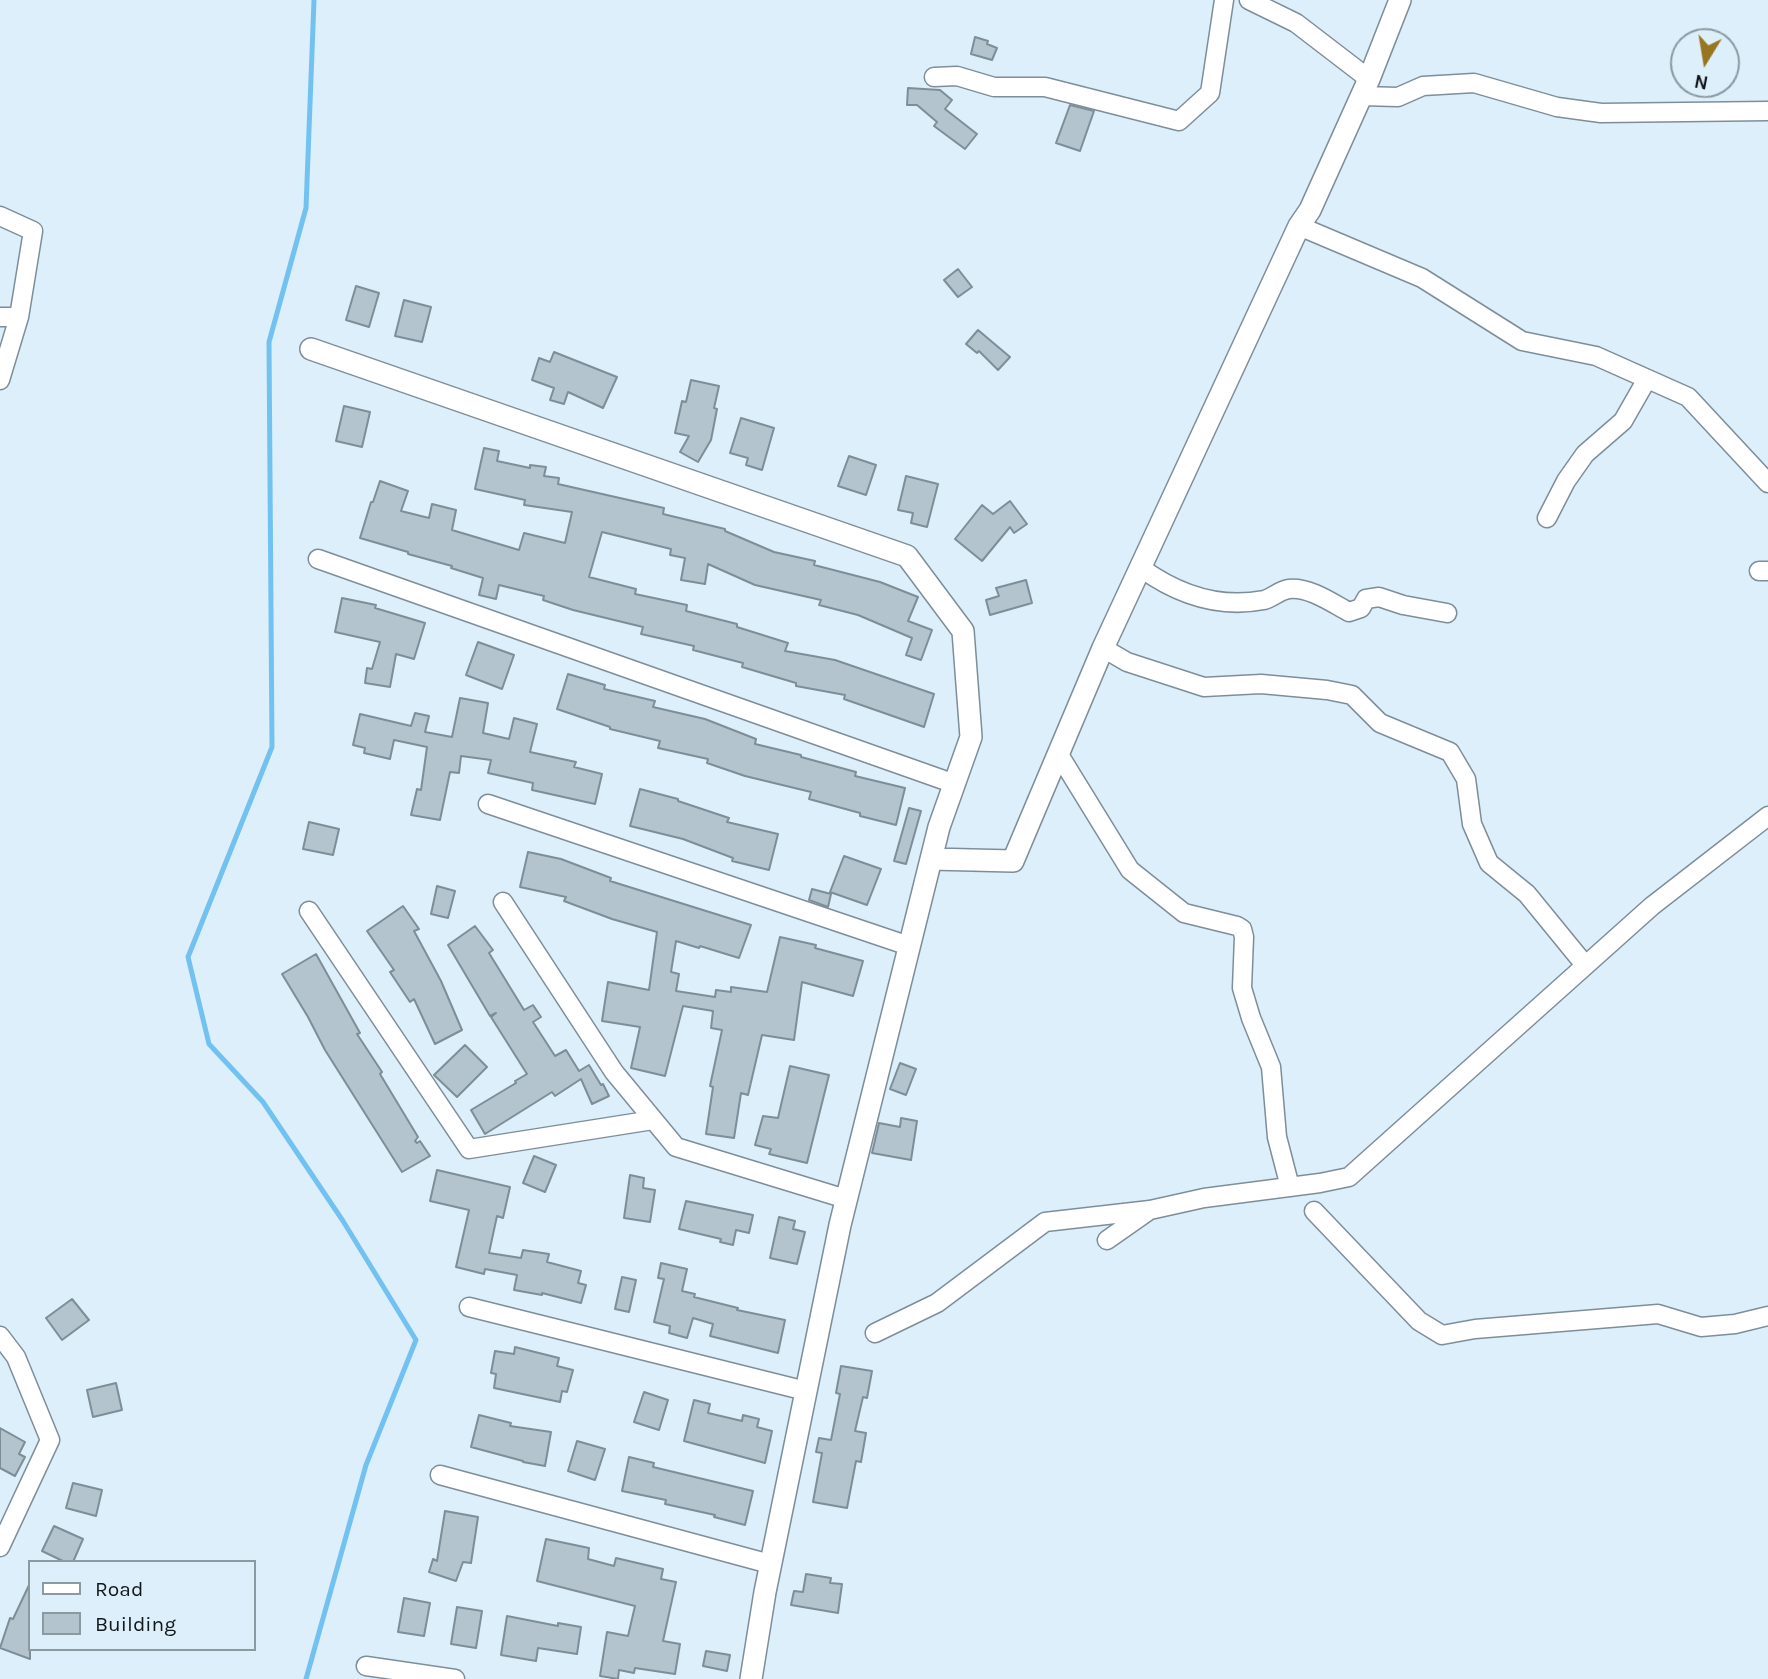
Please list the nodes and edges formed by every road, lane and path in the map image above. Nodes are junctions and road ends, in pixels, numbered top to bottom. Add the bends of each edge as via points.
1 (1224, 0) edge
2 (1249, 0) edge
3 (1400, 0) edge
4 (934, 77) dead end
5 (1365, 88) junction
6 (1768, 111) edge
7 (0, 216) edge
8 (1299, 226) junction
9 (0, 317) edge
10 (19, 317) junction
11 (311, 349) dead end
12 (1647, 379) junction
13 (0, 380) edge
14 (1768, 483) edge
15 (1548, 518) dead end
16 (318, 559) dead end
17 (1140, 568) junction
18 (1447, 613) dead end
19 (1103, 648) junction
20 (1058, 753) junction
21 (955, 783) junction
22 (488, 804) dead end
23 (1768, 816) edge
24 (931, 859) junction
25 (503, 902) dead end
26 (309, 911) dead end
27 (909, 946) junction
28 (1585, 965) junction
29 (653, 1120) junction
30 (1290, 1187) junction
31 (846, 1199) junction
32 (1150, 1210) junction
33 (1314, 1210) dead end
34 (1107, 1240) dead end
35 (469, 1307) dead end
36 (1768, 1316) edge
37 (874, 1334) dead end
38 (0, 1335) edge
39 (806, 1391) junction
40 (440, 1475) dead end
41 (0, 1547) edge
42 (770, 1564) junction
43 (366, 1666) dead end
44 (455, 1679) edge
45 (751, 1679) edge

1 - 4 street via 1210,93 1179,121 1045,87 994,87 957,76
2 - 5 street via 1296,23
3 - 5 street
5 - 6 street via 1398,97 1423,86 1474,83 1557,107 1601,113
5 - 8 street
7 - 10 street via 33,231
8 - 12 street via 1422,278 1522,341 1596,356
8 - 17 street
9 - 10 street
10 - 13 street
11 - 21 street via 907,556 962,631 971,737
12 - 14 street via 1688,397
12 - 15 street via 1623,421 1586,454 1566,481
16 - 21 street
17 - 18 street via 1169,587 1235,604 1268,599 1287,589 1312,593 1349,612 1361,608 1366,599 1379,597
17 - 19 street
19 - 20 street
19 - 28 street via 1127,662 1204,687 1261,684 1353,695 1380,723 1450,752 1466,779 1472,824 1489,863 1527,894
20 - 24 street via 1013,861
20 - 30 street via 1130,870 1184,913 1242,929 1242,988 1271,1067 1277,1137
21 - 24 street
22 - 27 street
23 - 28 street
24 - 27 street
25 - 29 street via 614,1072
26 - 29 street via 470,1149
27 - 31 street
28 - 30 street via 1349,1177
29 - 31 street via 676,1147
30 - 32 street
31 - 39 street
32 - 34 street
32 - 37 street via 1045,1222 937,1303
33 - 36 street via 1419,1321 1442,1335 1658,1314 1701,1327
35 - 39 street
38 - 41 street via 16,1357 50,1440
39 - 42 street
40 - 42 street
42 - 45 street
43 - 44 street

